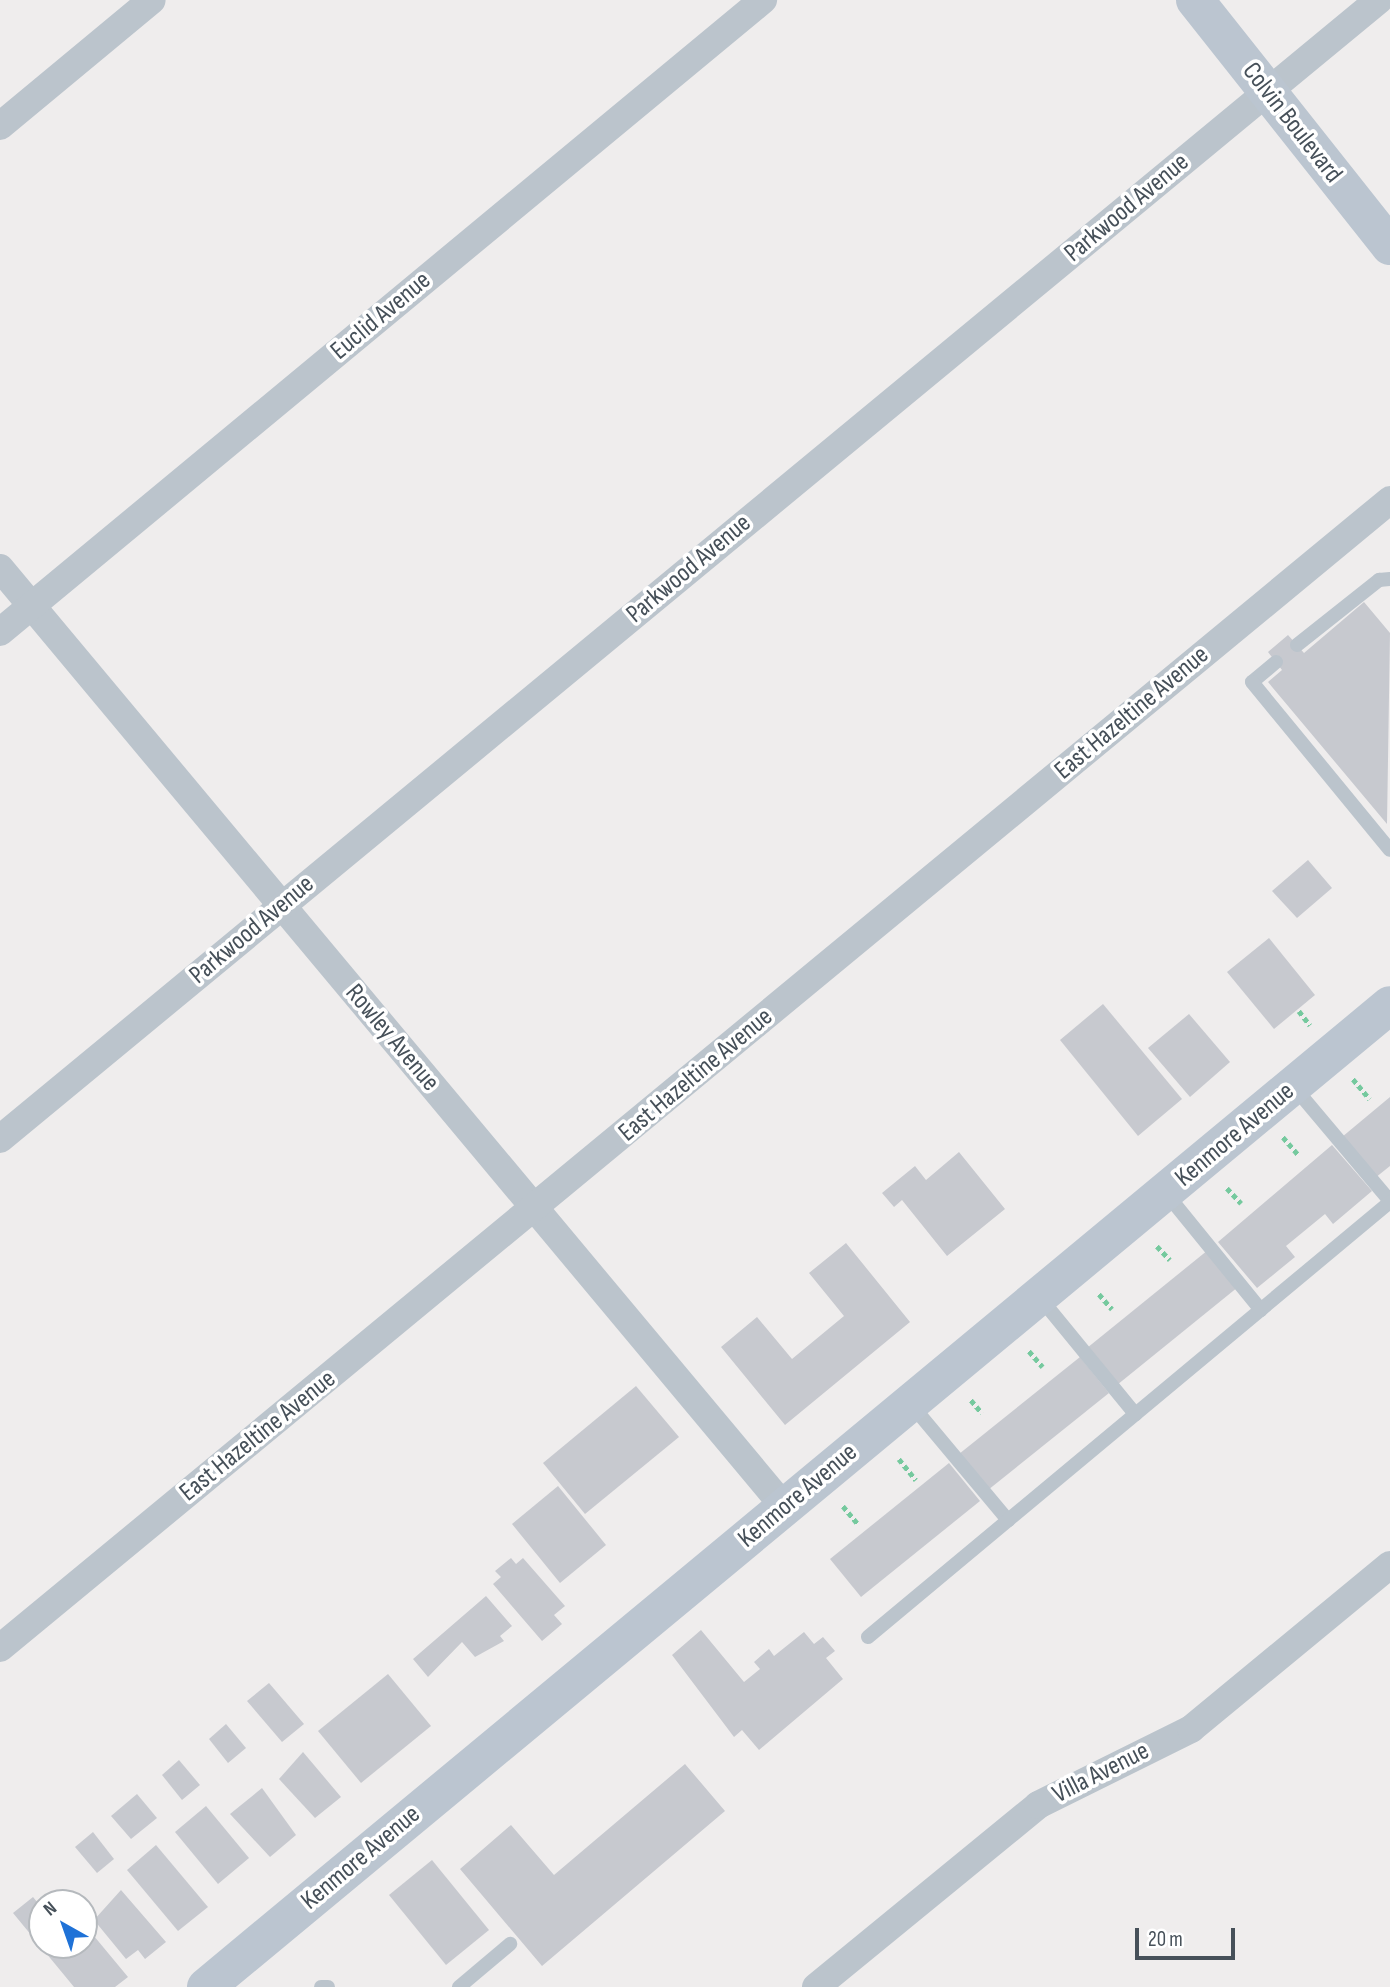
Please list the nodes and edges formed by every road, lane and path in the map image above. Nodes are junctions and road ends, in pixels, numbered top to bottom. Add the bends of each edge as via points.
1 (152, 0) edge
2 (763, 0) edge
3 (1195, 0) edge
4 (1379, 0) edge
5 (1268, 92) junction
6 (0, 126) edge
7 (1390, 246) edge
8 (1390, 500) edge
9 (0, 568) edge
10 (1390, 579) edge
11 (32, 606) junction
12 (0, 632) edge
13 (1297, 645) dead end
14 (1276, 662) dead end
15 (1390, 850) edge
16 (281, 905) junction
17 (1390, 1006) edge
18 (1299, 1012) dead end
19 (1310, 1026) dead end
20 (1350, 1075) dead end
21 (1293, 1086) junction
22 (1370, 1099) dead end
23 (1280, 1132) dead end
24 (0, 1139) edge
25 (1298, 1154) dead end
26 (1221, 1180) dead end
27 (1165, 1192) junction
28 (1390, 1202) edge
29 (1241, 1203) dead end
30 (534, 1209) junction
31 (1150, 1238) dead end
32 (1170, 1260) dead end
33 (1093, 1286) dead end
34 (1039, 1297) junction
35 (1112, 1309) dead end
36 (1261, 1310) junction
37 (1024, 1345) dead end
38 (1043, 1367) dead end
39 (965, 1393) dead end
40 (910, 1403) junction
41 (982, 1413) dead end
42 (1135, 1414) junction
43 (893, 1452) dead end
44 (916, 1480) dead end
45 (836, 1498) dead end
46 (785, 1507) junction
47 (1008, 1520) junction
48 (858, 1524) dead end
49 (1390, 1565) edge
50 (868, 1637) dead end
51 (0, 1648) edge
52 (510, 1944) dead end
53 (206, 1987) edge
54 (321, 1987) edge
55 (328, 1987) edge
56 (459, 1987) edge
57 (816, 1987) edge

1 - 6 street
2 - 11 street, Euclid Avenue
3 - 5 main road, Colvin Boulevard
4 - 5 street, Parkwood Avenue
5 - 7 main road, Colvin Boulevard
5 - 16 street, Parkwood Avenue
8 - 30 street, East Hazeltine Avenue
9 - 11 street, Rowley Avenue
10 - 13 lane via 1379,580
11 - 12 street, Euclid Avenue
11 - 16 street, Rowley Avenue
14 - 15 lane via 1252,682
16 - 24 street, Parkwood Avenue
16 - 30 street, Rowley Avenue
17 - 21 main road, Kenmore Avenue
18 - 19 path
20 - 22 path
21 - 27 main road, Kenmore Avenue
21 - 28 lane
23 - 25 path
26 - 29 path
27 - 34 main road, Kenmore Avenue
27 - 36 lane
28 - 36 lane
30 - 46 street, Rowley Avenue
30 - 51 street, East Hazeltine Avenue
31 - 32 path
33 - 35 path
34 - 40 main road, Kenmore Avenue
34 - 42 lane
36 - 42 lane
37 - 38 path
39 - 41 path
40 - 46 main road, Kenmore Avenue
40 - 47 lane
42 - 47 lane
43 - 44 path
45 - 48 path
46 - 53 main road, Kenmore Avenue
47 - 50 lane
49 - 57 street, Villa Avenue via 1191,1729 1038,1805
52 - 56 lane
54 - 55 lane

